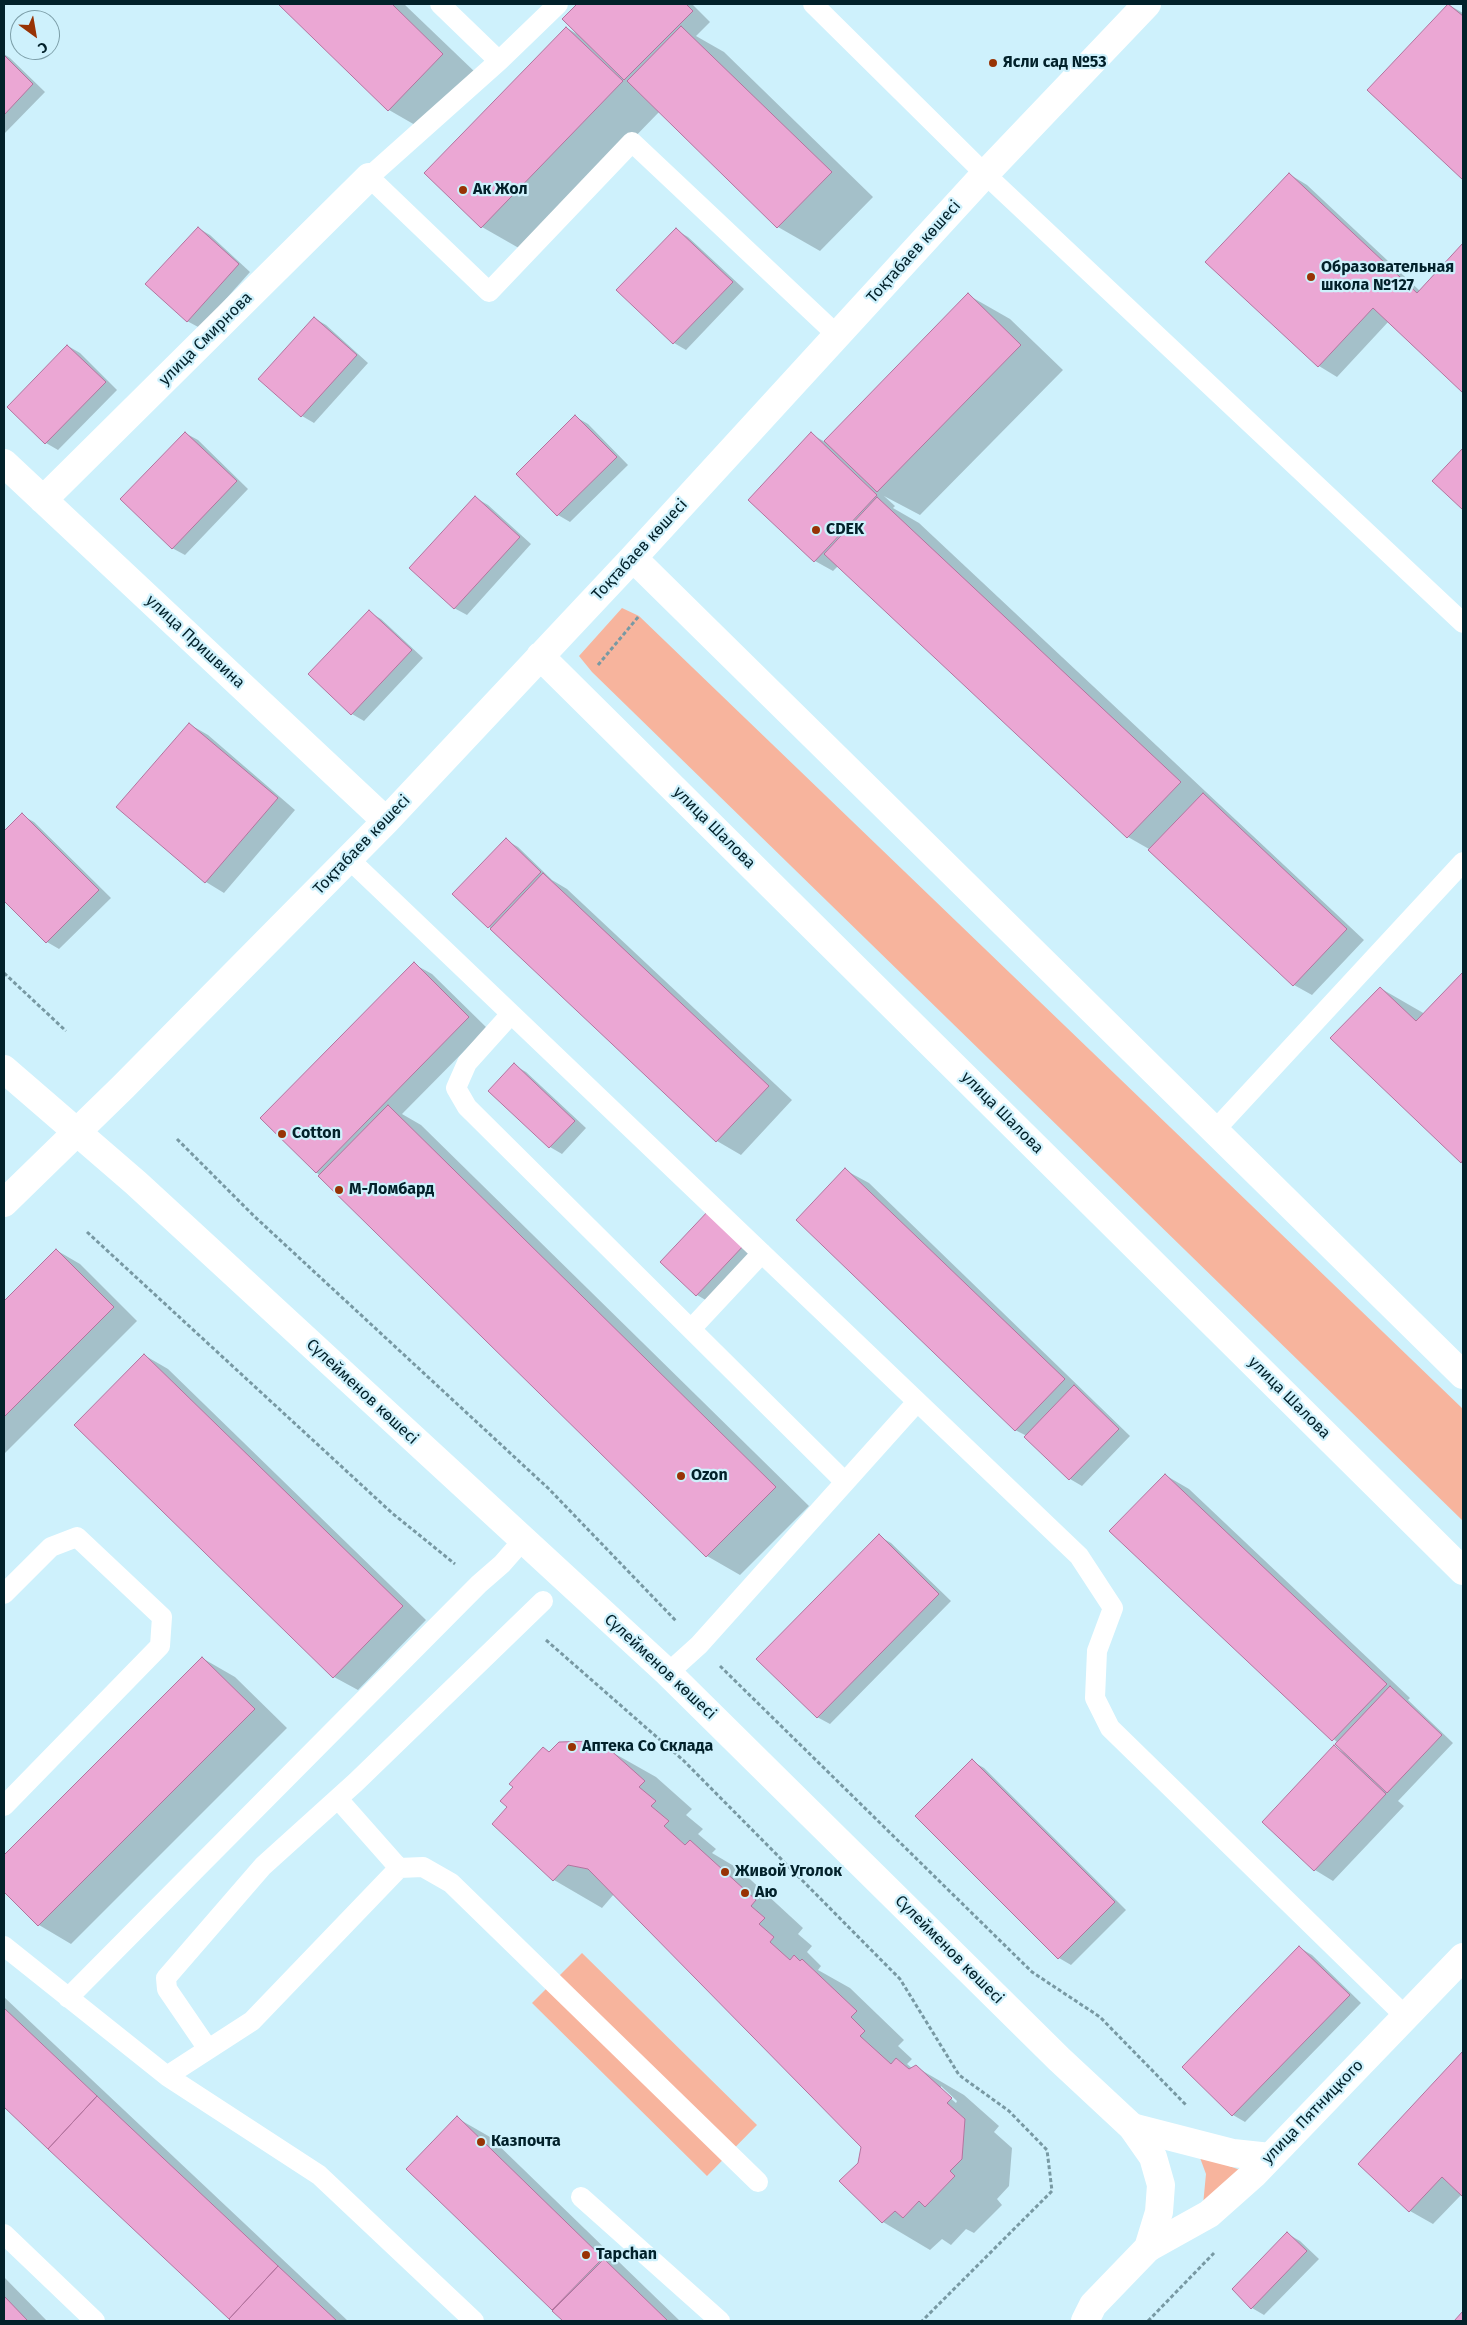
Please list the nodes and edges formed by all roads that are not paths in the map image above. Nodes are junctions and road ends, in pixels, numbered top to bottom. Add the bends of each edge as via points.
1 (440, 4) edge
2 (558, 4) edge
3 (813, 4) edge
4 (1147, 4) edge
5 (499, 61) junction
6 (986, 174) junction
7 (369, 177) junction
8 (838, 336) junction
9 (4, 464) edge
10 (43, 500) junction
11 (633, 558) junction
12 (1463, 623) edge
13 (540, 656) junction
14 (386, 821) junction
15 (349, 860) junction
16 (1463, 862) edge
17 (511, 1014) junction
18 (10, 1075) edge
19 (1215, 1130) junction
20 (76, 1132) junction
21 (4, 1203) edge
22 (762, 1253) junction
23 (691, 1329) junction
24 (1463, 1374) edge
25 (917, 1402) junction
26 (845, 1482) junction
27 (523, 1540) junction
28 (1463, 1571) edge
29 (4, 1594) edge
30 (543, 1601) dead end
31 (668, 1673) junction
32 (338, 1799) junction
33 (4, 1806) edge
34 (399, 1868) junction
35 (4, 1946) edge
36 (1463, 1957) edge
37 (68, 1998) junction
38 (1405, 2016) junction
39 (208, 2049) junction
40 (167, 2076) junction
41 (1132, 2127) junction
42 (1270, 2157) junction
43 (758, 2182) dead end
44 (581, 2197) dead end
45 (4, 2234) edge
46 (1148, 2248) junction
47 (1084, 2316) edge
48 (94, 2321) edge
49 (474, 2321) edge
50 (720, 2321) edge

1 - 5 lane
2 - 5 lane
3 - 6 lane
4 - 6 street, Тоқтабаев көшесі
5 - 7 lane
6 - 8 street, Тоқтабаев көшесі
6 - 12 lane
7 - 8 lane via 489,292 632,142
7 - 10 street, улица Смирнова
8 - 11 street, Тоқтабаев көшесі
9 - 10 street, улица Пришвина
10 - 14 street, улица Пришвина
11 - 13 street, Тоқтабаев көшесі
11 - 19 street
13 - 14 street, Тоқтабаев көшесі
13 - 28 street, улица Шалова
14 - 15 street, Тоқтабаев көшесі
15 - 17 lane
15 - 20 street, Тоқтабаев көшесі
16 - 19 lane
17 - 22 lane
17 - 23 lane via 467,1063 456,1088 467,1107
18 - 20 street, Сүлейменов көшесі
19 - 24 street
20 - 21 street
20 - 27 street, Сүлейменов көшесі
22 - 23 lane
22 - 25 lane
23 - 26 lane
25 - 26 lane
25 - 38 lane via 1079,1556 1113,1608 1098,1651 1095,1698 1110,1728
26 - 31 lane via 699,1645
27 - 31 street, Сүлейменов көшесі
27 - 37 lane
29 - 33 lane via 51,1547 77,1537 162,1616 160,1646
30 - 32 lane
31 - 41 street, Сүлейменов көшесі
32 - 34 lane
32 - 39 lane via 263,1866 166,1978 167,1989
34 - 39 lane via 252,2021
34 - 43 lane via 423,1867 451,1883
35 - 37 lane
36 - 38 street, улица Пятницкого
37 - 40 lane
38 - 42 street, улица Пятницкого
39 - 40 lane
40 - 49 lane via 319,2175
41 - 42 street via 1233,2153
41 - 46 street, Сүлейменов көшесі via 1153,2157 1161,2185 1159,2212
42 - 46 street, улица Пятницкого via 1209,2214
44 - 50 lane
45 - 48 lane
46 - 47 street, Сүлейменов көшесі

